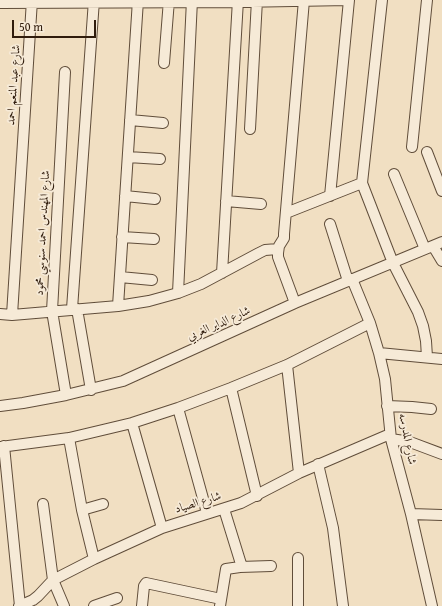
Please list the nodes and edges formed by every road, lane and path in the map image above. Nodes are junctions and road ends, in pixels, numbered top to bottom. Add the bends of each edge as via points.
1 (348, 0) edge
2 (382, 0) edge
3 (427, 0) edge
4 (32, 1) edge
5 (94, 1) edge
6 (138, 1) edge
7 (169, 1) edge
8 (192, 1) edge
9 (238, 1) edge
10 (257, 1) edge
11 (304, 1) edge
12 (0, 3) edge
13 (164, 63) dead end
14 (64, 72) dead end
15 (130, 120) junction
16 (163, 123) dead end
17 (250, 129) dead end
18 (412, 148) dead end
19 (426, 152) dead end
20 (128, 157) junction
21 (160, 159) dead end
22 (394, 174) dead end
23 (362, 183) junction
24 (442, 191) edge
25 (125, 196) junction
26 (330, 196) junction
27 (155, 199) dead end
28 (226, 201) junction
29 (261, 204) dead end
30 (286, 213) junction
31 (330, 224) dead end
32 (122, 237) junction
33 (154, 239) dead end
34 (433, 246) edge
35 (278, 249) junction
36 (442, 261) edge
37 (393, 263) junction
38 (222, 273) junction
39 (120, 277) junction
40 (152, 280) dead end
41 (350, 280) junction
42 (178, 293) junction
43 (295, 303) junction
44 (118, 306) junction
45 (75, 309) junction
46 (52, 311) junction
47 (0, 314) edge
48 (12, 315) junction
49 (370, 323) junction
50 (380, 352) junction
51 (428, 357) junction
52 (442, 359) edge
53 (287, 365) junction
54 (230, 388) junction
55 (91, 390) junction
56 (66, 395) junction
57 (0, 406) edge
58 (387, 406) junction
59 (178, 408) junction
60 (431, 409) dead end
61 (132, 423) junction
62 (391, 437) junction
63 (69, 438) junction
64 (2, 447) edge
65 (442, 454) edge
66 (318, 464) junction
67 (299, 473) junction
68 (257, 496) junction
69 (43, 504) dead end
70 (103, 504) dead end
71 (224, 509) junction
72 (82, 510) junction
73 (206, 513) junction
74 (411, 514) junction
75 (442, 515) edge
76 (162, 528) junction
77 (94, 558) junction
78 (298, 558) dead end
79 (271, 566) dead end
80 (240, 567) junction
81 (53, 580) junction
82 (117, 598) dead end
83 (220, 603) edge
84 (20, 606) edge
85 (64, 606) edge
86 (94, 606) edge
87 (142, 606) edge
88 (298, 606) edge
89 (343, 606) edge
90 (432, 606) edge

1 - 11 street
1 - 26 street
2 - 23 street
3 - 18 street
4 - 5 street
4 - 12 street
4 - 48 street, شارع عبد المنعم احمد
5 - 6 street
5 - 45 street
6 - 7 street
6 - 15 street
7 - 8 street
7 - 13 street
8 - 9 street
8 - 42 street
9 - 10 street
9 - 28 street
10 - 11 street
10 - 17 street
11 - 30 street
14 - 46 street, شارع المهندس احمد سنوسي محمود
15 - 16 street
15 - 20 street
19 - 24 street
20 - 21 street
20 - 25 street
22 - 34 street
23 - 26 street
23 - 37 street
25 - 27 street
25 - 32 street
26 - 30 street
28 - 29 street
28 - 38 street
30 - 35 street via 284,238
31 - 41 street, شارع المدرسه
32 - 33 street
32 - 39 street
34 - 36 street
34 - 37 street, شارع الداير الغربي
35 - 38 street via 258,252
35 - 43 street via 278,257
37 - 41 street, شارع الداير الغربي
37 - 51 street via 418,312
38 - 42 street
39 - 40 street
39 - 44 street
41 - 43 street, شارع الداير الغربي
41 - 49 street, شارع المدرسه
42 - 44 street
43 - 55 street, شارع الداير الغربي via 123,381
44 - 45 street
45 - 46 street
45 - 55 street
46 - 48 street
46 - 56 street, شارع المهندس احمد سنوسي محمود
47 - 48 street
49 - 50 street, شارع المدرسه
49 - 53 street
50 - 51 street
50 - 58 street, شارع المدرسه
51 - 52 street
53 - 54 street
53 - 67 street
54 - 59 street
54 - 68 street
55 - 56 street, شارع الداير الغربي
56 - 57 street, شارع الداير الغربي
58 - 60 street
58 - 62 street, شارع المدرسه
59 - 61 street
59 - 73 street
61 - 63 street
61 - 76 street
62 - 65 street
62 - 66 street, شارع الصياد
62 - 74 street, شارع المدرسه
63 - 64 street
63 - 72 street
64 - 84 street
66 - 67 street, شارع الصياد
66 - 89 street via 333,528
67 - 68 street, شارع الصياد
68 - 71 street, شارع الصياد
69 - 81 street
70 - 72 street
71 - 73 street, شارع الصياد
71 - 80 street
72 - 77 street
73 - 76 street, شارع الصياد
74 - 75 street
74 - 90 street, شارع المدرسه
76 - 77 street, شارع الصياد
77 - 81 street, شارع الصياد
78 - 88 street
79 - 80 street
80 - 83 street via 226,569
81 - 84 street, شارع الصياد via 33,600
81 - 85 street
82 - 86 street
83 - 87 street via 146,583

